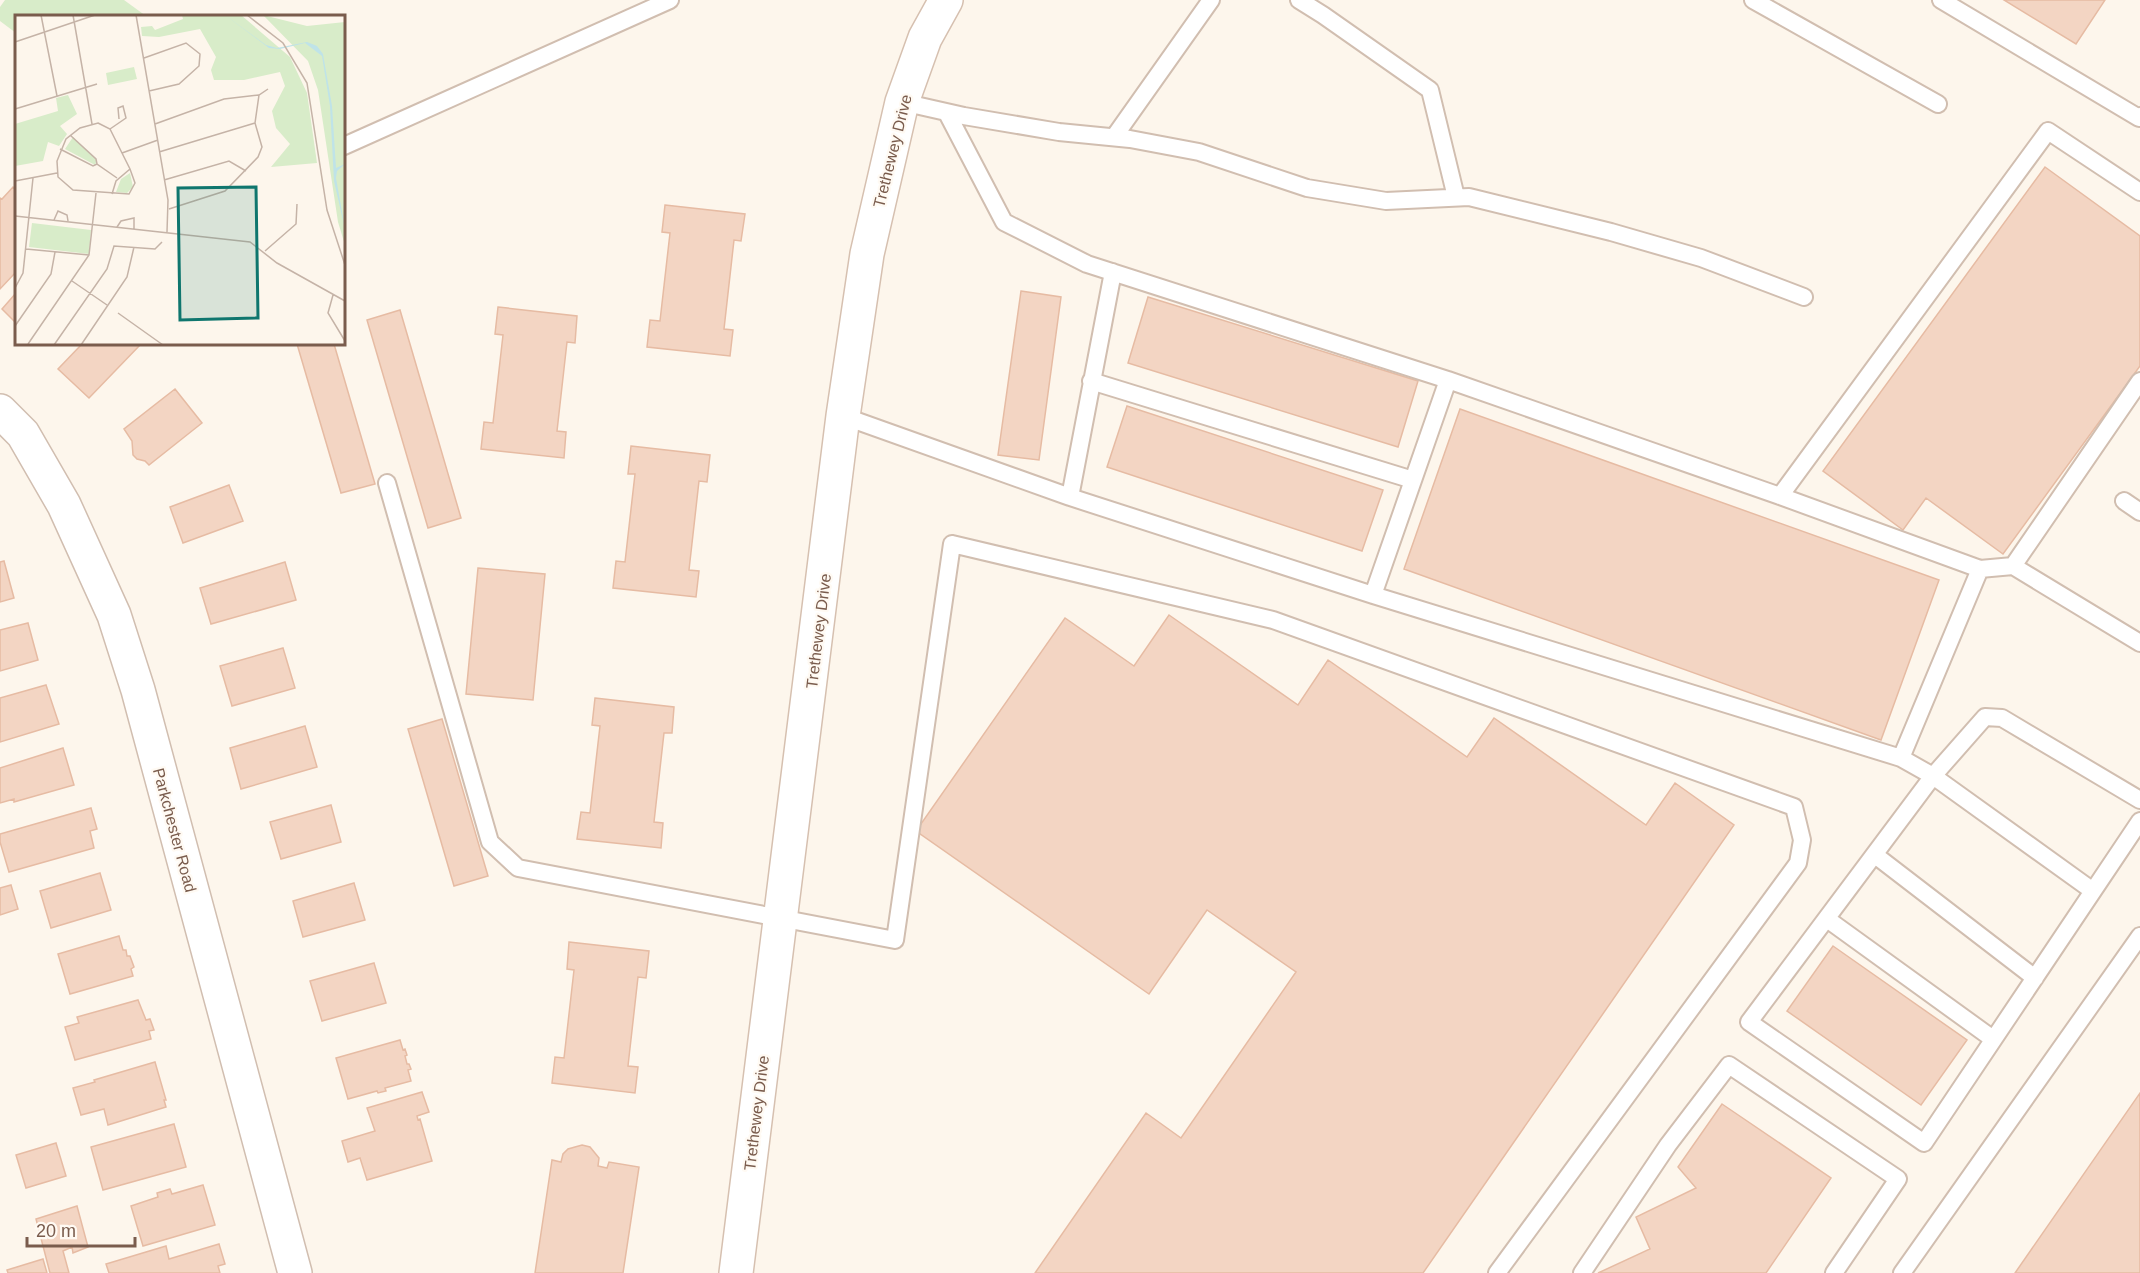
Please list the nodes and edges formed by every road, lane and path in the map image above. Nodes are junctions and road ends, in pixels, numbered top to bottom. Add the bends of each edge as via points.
1 (670, 0) edge
2 (946, 0) edge
3 (1211, 0) edge
4 (1299, 0) edge
5 (1753, 0) edge
6 (1941, 0) edge
7 (902, 102) junction
8 (1938, 104) dead end
9 (947, 113) junction
10 (2140, 116) edge
11 (1114, 137) junction
12 (345, 146) edge
13 (2140, 192) edge
14 (1456, 198) junction
15 (1113, 272) junction
16 (1804, 297) dead end
17 (1448, 380) junction
18 (1091, 381) junction
19 (2140, 381) edge
20 (0, 411) edge
21 (843, 416) junction
22 (1413, 480) junction
23 (387, 483) dead end
24 (1780, 496) junction
25 (1070, 497) junction
26 (2124, 501) dead end
27 (2140, 512) edge
28 (2013, 566) junction
29 (1980, 569) junction
30 (1373, 595) junction
31 (2140, 643) edge
32 (1901, 758) junction
33 (1933, 776) junction
34 (2140, 800) edge
35 (2140, 821) edge
36 (1875, 855) junction
37 (2093, 891) junction
38 (781, 918) junction
39 (1827, 919) junction
40 (2140, 936) edge
41 (2035, 978) junction
42 (1993, 1039) junction
43 (295, 1273) edge
44 (736, 1273) edge
45 (1497, 1273) edge
46 (1582, 1273) edge
47 (1834, 1273) edge
48 (1902, 1273) edge

1 - 12 lane
2 - 7 main road, Trethewey Drive via 925,38
3 - 11 lane
4 - 14 lane via 1430,90
5 - 8 lane
6 - 10 lane
7 - 9 lane
7 - 21 main road, Trethewey Drive via 867,254
9 - 11 lane
9 - 15 lane via 1004,222 1087,264
11 - 14 lane via 1199,152 1307,188 1386,201
13 - 24 lane via 2048,131
14 - 16 lane via 1469,197 1611,232 1701,258
15 - 17 lane
15 - 18 lane
17 - 22 lane
17 - 24 lane
18 - 22 lane
18 - 25 lane
19 - 28 lane
20 - 43 main road, Parkchester Road via 23,434 64,505 114,615 138,690
21 - 25 lane
21 - 38 main road, Trethewey Drive
22 - 30 lane
23 - 38 lane via 490,842 518,868
24 - 29 lane
25 - 30 lane
26 - 27 lane
28 - 29 lane
28 - 31 lane
29 - 32 lane
30 - 32 lane
32 - 33 lane
33 - 34 lane via 1985,717 2002,718
33 - 36 lane
33 - 37 lane
35 - 37 lane
36 - 39 lane
36 - 41 lane
37 - 41 lane
38 - 44 main road, Trethewey Drive
38 - 45 lane via 895,940 952,544 1273,620 1794,807 1802,840 1798,863
39 - 42 lane
39 - 42 lane via 1749,1022 1924,1143
40 - 48 lane
41 - 42 lane
46 - 47 lane via 1668,1145 1729,1065 1898,1179

